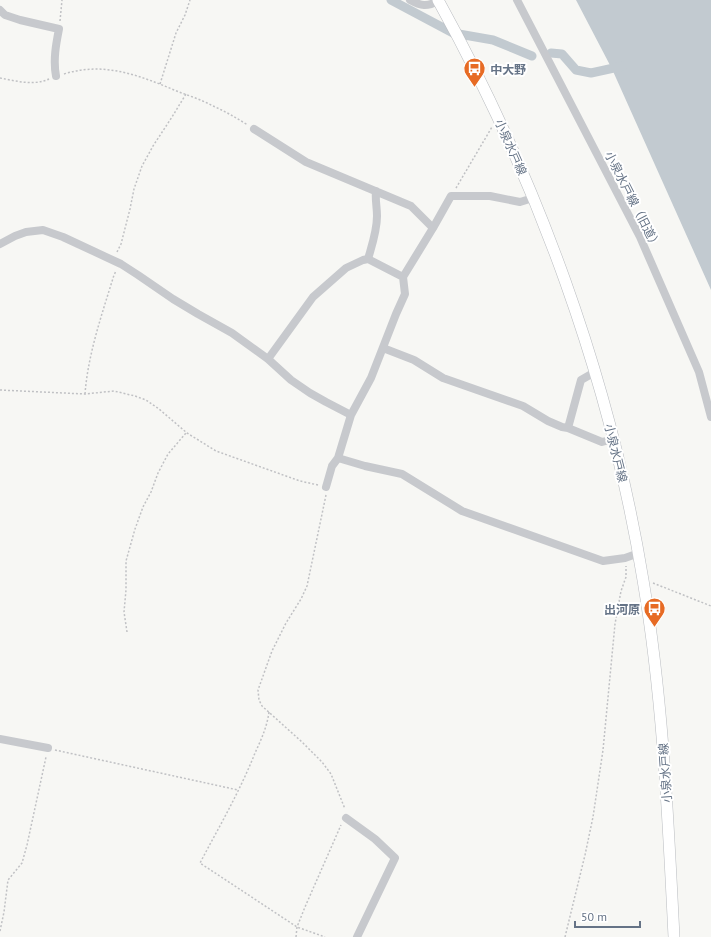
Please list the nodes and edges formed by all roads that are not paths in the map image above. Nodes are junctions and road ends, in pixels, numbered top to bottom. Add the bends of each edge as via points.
1 (410, 0) edge
2 (438, 0) edge
3 (517, 0) edge
4 (0, 10) edge
5 (56, 76) road end
6 (254, 129) road end
7 (376, 191) junction
8 (533, 198) junction
9 (433, 228) junction
10 (0, 244) edge
11 (368, 259) junction
12 (403, 277) junction
13 (383, 348) junction
14 (268, 360) junction
15 (595, 372) junction
16 (351, 415) junction
17 (711, 417) edge
18 (568, 428) junction
19 (613, 438) junction
20 (338, 458) junction
21 (326, 487) road end
22 (639, 554) junction
23 (0, 739) edge
24 (48, 748) road end
25 (346, 818) road end
26 (357, 937) edge
27 (674, 937) edge

1 - 2 street via 430,5
2 - 8 main road, 小泉水戸線 via 466,52
3 - 17 street, 小泉水戸線（旧道） via 640,237 699,372
4 - 5 street via 5,15 20,20 59,29 54,68
6 - 7 street via 306,162
7 - 9 street via 412,206
7 - 11 street via 377,217 374,241
8 - 9 street via 520,202 490,196 451,196
8 - 15 main road, 小泉水戸線 via 562,273
9 - 12 street
10 - 14 street via 26,232 43,230 63,237 121,264 173,299 232,333
11 - 12 street
11 - 14 street via 346,268 313,297
12 - 13 street via 405,294
13 - 16 street via 371,378
13 - 18 street via 414,360 443,378 523,406 548,421
14 - 16 street via 310,393
15 - 18 street via 581,380
15 - 19 main road, 小泉水戸線
16 - 20 street
18 - 19 street via 602,442
19 - 22 main road, 小泉水戸線
20 - 21 street via 332,466
20 - 22 street via 402,474 462,511 603,561
22 - 27 main road, 小泉水戸線 via 658,686
23 - 24 street
25 - 26 street via 375,839 395,858

